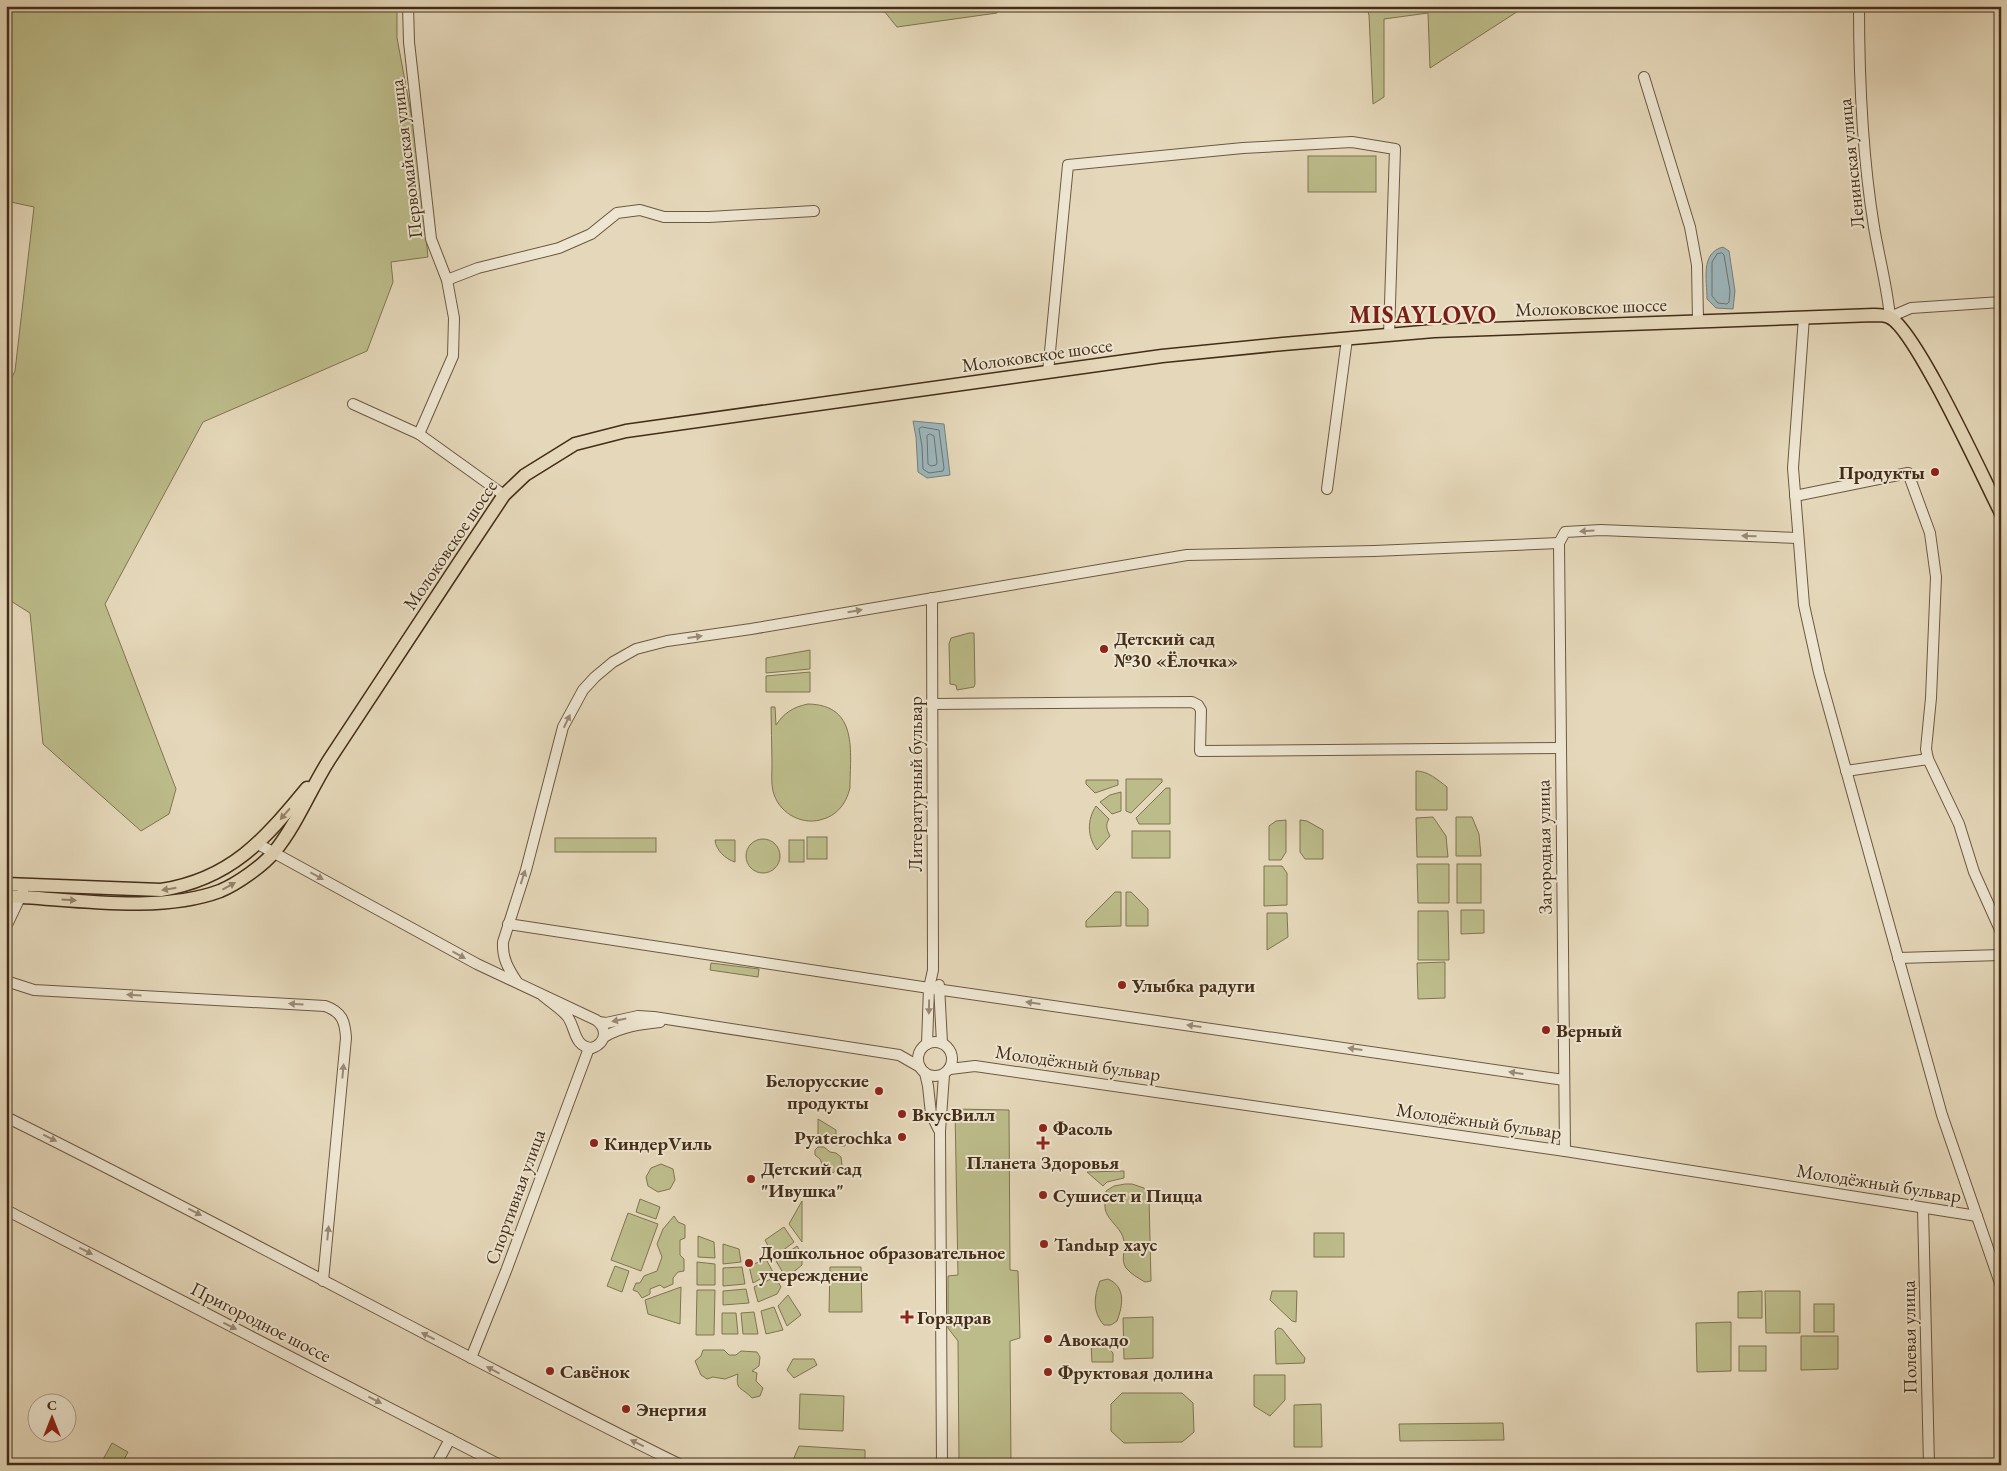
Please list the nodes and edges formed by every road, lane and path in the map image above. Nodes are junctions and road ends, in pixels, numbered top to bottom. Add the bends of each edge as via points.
1 (408, 6) edge
2 (1859, 6) edge
3 (1644, 77) dead end
4 (814, 211) dead end
5 (447, 280) junction
6 (2001, 302) edge
7 (1804, 317) junction
8 (1890, 317) junction
9 (1698, 321) junction
10 (1389, 335) junction
11 (1347, 339) junction
12 (1048, 372) junction
13 (353, 404) dead end
14 (419, 434) junction
15 (1327, 489) dead end
16 (504, 495) junction
17 (1795, 496) junction
18 (2001, 513) edge
19 (1798, 538) junction
20 (1559, 544) junction
21 (932, 598) junction
22 (932, 704) junction
23 (1561, 748) junction
24 (1928, 759) junction
25 (327, 763) junction
26 (1846, 771) junction
27 (258, 844) junction
28 (274, 852) junction
29 (6, 884) edge
30 (22, 891) junction
31 (6, 896) edge
32 (6, 922) edge
33 (508, 924) junction
34 (6, 927) edge
35 (2001, 932) edge
36 (2001, 955) edge
37 (1898, 958) junction
38 (933, 970) junction
39 (6, 981) edge
40 (516, 982) junction
41 (6, 988) edge
42 (929, 988) junction
43 (940, 989) junction
44 (34, 990) junction
45 (542, 995) junction
46 (673, 1020) junction
47 (596, 1021) junction
48 (576, 1031) junction
49 (604, 1037) junction
50 (942, 1043) junction
51 (924, 1046) junction
52 (589, 1048) junction
53 (952, 1054) junction
54 (898, 1055) junction
55 (975, 1066) junction
56 (923, 1070) junction
57 (947, 1072) junction
58 (1564, 1080) junction
59 (6, 1117) edge
60 (940, 1131) junction
61 (1565, 1151) junction
62 (1923, 1208) junction
63 (6, 1210) edge
64 (1977, 1216) junction
65 (323, 1282) junction
66 (2001, 1286) edge
67 (471, 1358) junction
68 (450, 1439) junction
69 (436, 1465) edge
70 (500, 1465) edge
71 (681, 1465) edge
72 (942, 1465) edge
73 (1929, 1465) edge

1 - 5 street, Первомайская улица via 409,42 431,239
2 - 8 street, Ленинская улица via 1861,120 1874,226
3 - 9 street via 1690,227 1697,264
4 - 5 street via 709,217 664,217 640,210 617,213 591,234 559,248 478,268
5 - 14 street, Первомайская улица via 454,318 453,356
6 - 8 street via 1911,308
7 - 8 main road, Молоковское шоссе
7 - 9 main road, Молоковское шоссе
7 - 17 street via 1793,468
8 - 18 main road via 1908,336 1926,364
9 - 10 main road, Молоковское шоссе
10 - 11 main road, Молоковское шоссе
10 - 12 street via 1395,149 1352,142 1243,148 1068,165
11 - 12 main road, Молоковское шоссе via 1162,356
11 - 15 street
12 - 16 main road, Молоковское шоссе via 626,431 575,444 525,475
13 - 14 street
14 - 16 street
16 - 25 main road, Молоковское шоссе
17 - 19 street
17 - 24 street via 1908,473 1930,534 1936,577
19 -> 20 street via 1601,530 1565,532
19 - 26 street via 1804,606
20 - 21 street via 1187,555
20 - 23 street, Загородная улица
21 - 22 street, Литературный бульвар
33 -> 21 street via 526,870 563,727 583,690 612,662 651,644
22 - 23 street via 1192,702 1201,710 1200,751
22 - 38 street, Литературный бульвар
23 - 58 street, Загородная улица
24 - 26 street
24 - 35 street via 1959,824 1974,872
25 -> 27 main road, Молоковское шоссе
25 - 28 main road, Молоковское шоссе
26 - 37 street
27 - 28 street
27 -> 30 main road, Молоковское шоссе via 219,872 186,886 161,890
30 -> 28 main road, Молоковское шоссе via 112,902 180,901 222,890 242,879
28 -> 40 street via 477,964
29 - 30 main road
30 - 31 main road
30 - 34 street
32 - 34 street
33 - 40 street via 502,954
33 - 42 street
36 - 37 street
37 - 64 street via 1942,1115
38 - 42 street, Литературный бульвар
38 - 43 street, Литературный бульвар
39 - 44 street
40 - 45 street
41 - 44 street
42 - 43 street
42 -> 51 street, Литературный бульвар
43 - 50 street, Литературный бульвар
58 -> 43 street
65 -> 44 street via 346,1038 342,1015 325,1006
45 - 47 street
45 - 48 street via 566,1016
46 -> 47 street via 638,1016 606,1023
46 - 49 street via 632,1026
46 - 54 street
47 - 48 street via 583,1020
47 - 49 street via 604,1031
48 - 52 street via 578,1041
49 - 52 street via 598,1045
50 - 51 street
50 - 53 street
51 - 54 street
51 - 56 street via 918,1060
52 - 67 street, Спортивная улица
53 - 55 street, Молодёжный бульвар
53 - 57 street via 953,1062
54 - 56 street
55 - 57 street, Молодёжный бульвар
55 - 61 street, Молодёжный бульвар
56 - 57 street via 932,1076
56 - 60 street via 931,1114
57 - 60 street
58 - 61 street, Загородная улица
59 -> 65 street via 234,1232
60 - 72 street
61 - 62 street, Молодёжный бульвар
62 - 64 street, Молодёжный бульвар
62 - 73 street, Полевая улица
63 -> 68 street, Пригородное шоссе
64 - 66 street
67 -> 65 street
71 -> 67 street
68 - 69 street
68 - 70 street, Пригородное шоссе

